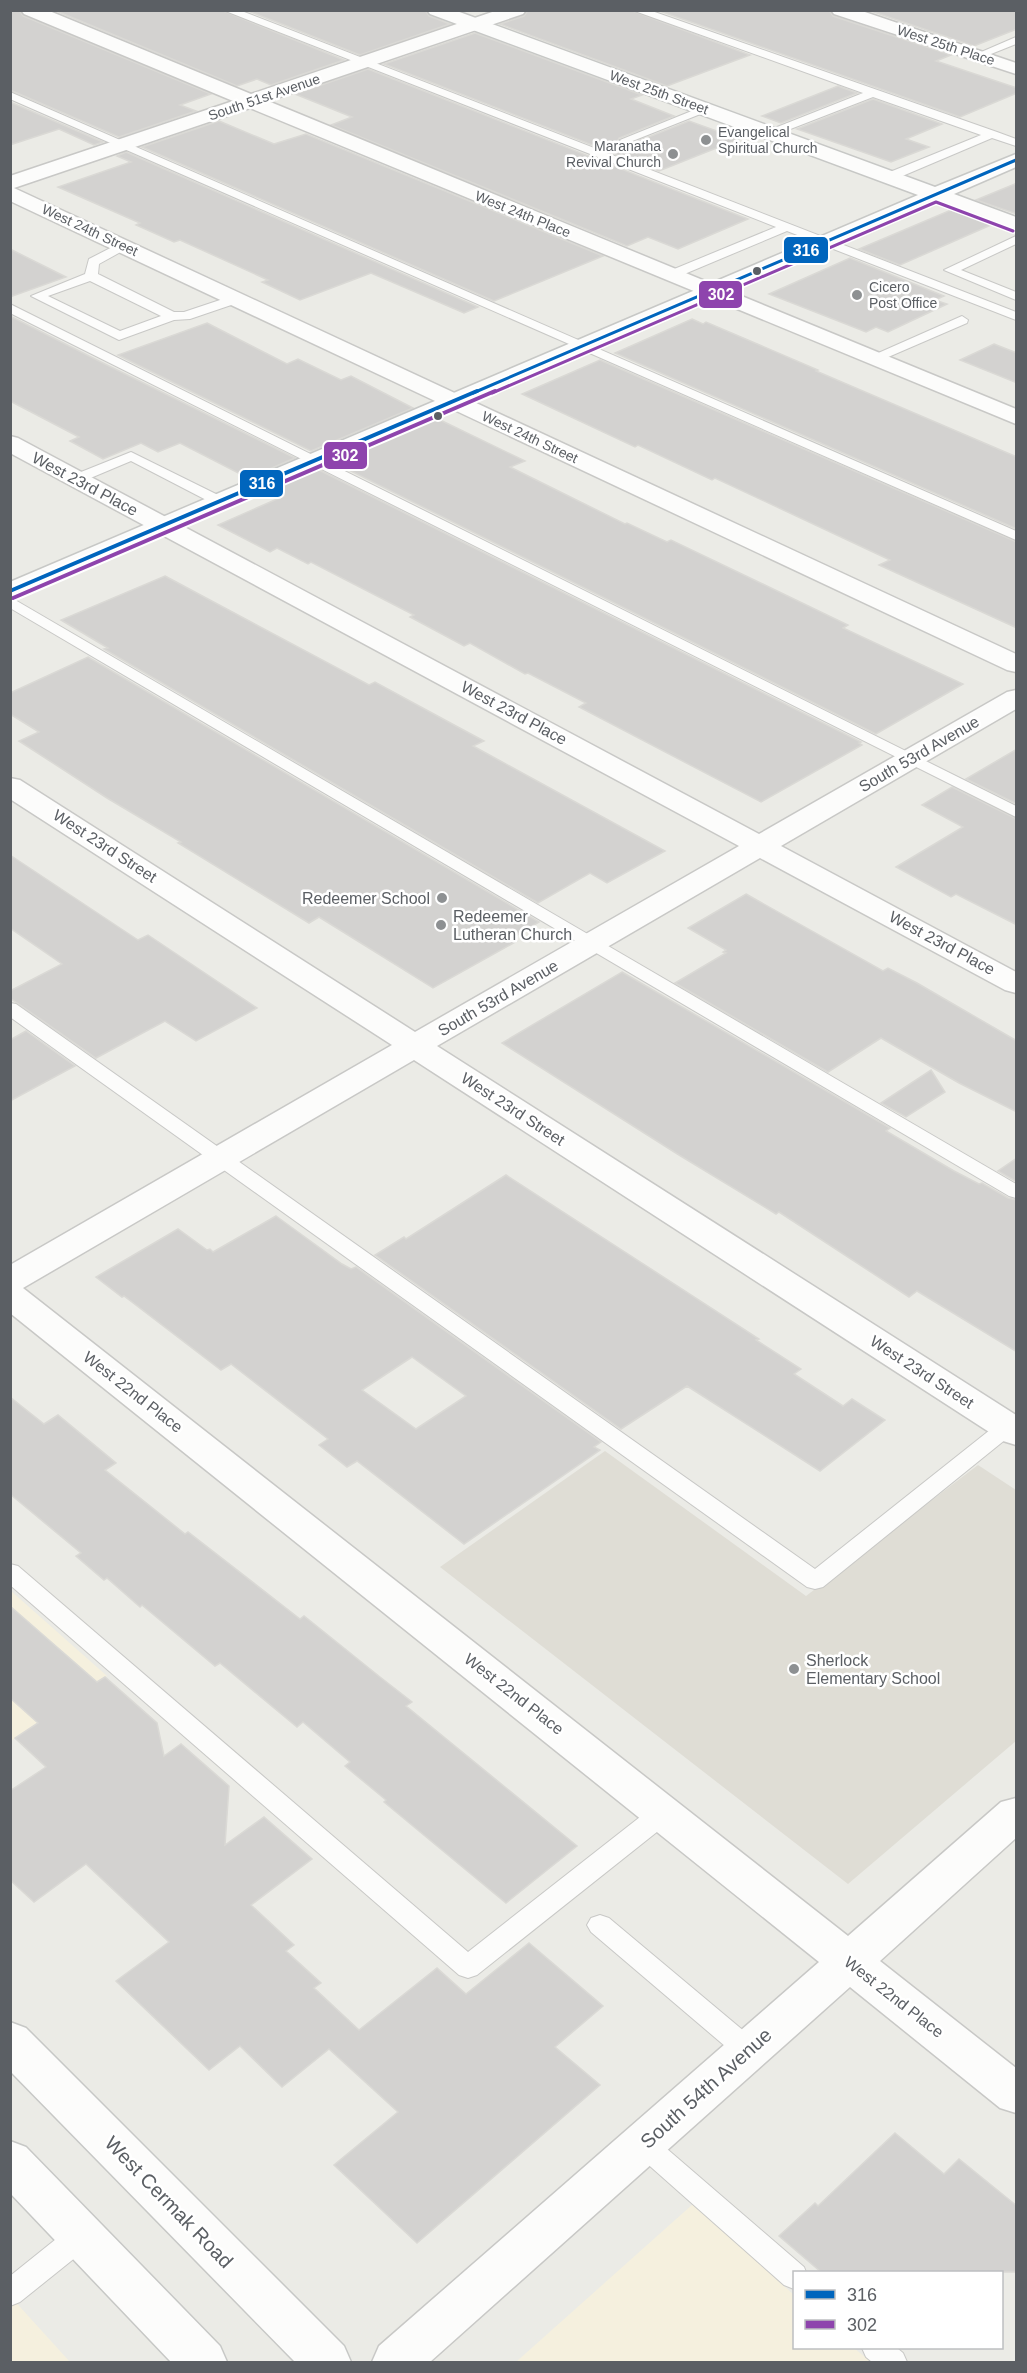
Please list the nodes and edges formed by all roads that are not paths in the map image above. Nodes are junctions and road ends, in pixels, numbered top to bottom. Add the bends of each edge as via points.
1 (30, 10) edge
2 (228, 10) edge
3 (436, 10) edge
4 (517, 10) edge
5 (638, 10) edge
6 (840, 10) edge
7 (476, 25) junction
8 (1017, 40) edge
9 (977, 56) junction
10 (363, 63) junction
11 (1017, 69) edge
12 (873, 93) junction
13 (10, 95) edge
14 (250, 101) junction
15 (704, 109) junction
16 (771, 133) junction
17 (993, 134) junction
18 (626, 140) dead end
19 (1017, 142) edge
20 (124, 144) junction
21 (1017, 160) edge
22 (889, 177) junction
23 (10, 183) edge
24 (10, 193) edge
25 (936, 194) junction
26 (1017, 224) edge
27 (787, 227) junction
28 (1017, 240) edge
29 (824, 242) junction
30 (122, 246) junction
31 (994, 251) junction
32 (1009, 256) dead end
33 (671, 275) junction
34 (91, 276) junction
35 (710, 291) junction
36 (1017, 296) edge
37 (236, 299) junction
38 (10, 308) edge
39 (172, 316) junction
40 (1017, 316) edge
41 (962, 320) dead end
42 (582, 345) junction
43 (874, 358) junction
44 (453, 401) junction
45 (1017, 417) edge
46 (10, 443) edge
47 (315, 460) junction
48 (76, 479) junction
49 (219, 501) junction
50 (162, 526) junction
51 (1017, 536) edge
52 (10, 591) edge
53 (10, 601) edge
54 (1017, 664) edge
55 (1017, 698) edge
56 (911, 759) junction
57 (10, 786) edge
58 (1017, 812) edge
59 (761, 846) junction
60 (593, 943) junction
61 (1017, 984) edge
62 (10, 1008) edge
63 (415, 1046) junction
64 (220, 1158) junction
65 (1017, 1192) edge
66 (10, 1280) edge
67 (10, 1295) edge
68 (1012, 1430) edge
69 (10, 1572) edge
70 (663, 1813) junction
71 (1017, 1814) edge
72 (600, 1925) dead end
73 (849, 1961) junction
74 (10, 2041) edge
75 (748, 2050) junction
76 (1017, 2094) edge
77 (643, 2144) junction
78 (10, 2161) edge
79 (81, 2236) junction
80 (793, 2274) edge
81 (10, 2293) edge
82 (877, 2349) edge
83 (203, 2362) edge
84 (327, 2362) edge
85 (396, 2362) edge
86 (893, 2362) edge

1 - 14 street, West 24th Place
2 - 10 lane
3 - 7 street, West 25th Street
4 - 7 street, South 51st Avenue
5 - 12 lane
6 - 9 street, West 25th Place
7 - 10 street, South 51st Avenue
7 - 15 street, West 25th Street
8 - 9 lane
9 - 11 street, West 25th Place
10 - 14 street, South 51st Avenue
10 - 27 lane
12 - 16 lane
12 - 17 lane
13 - 20 lane
14 - 20 street, South 51st Avenue
14 - 33 street, West 24th Place
15 - 16 street, West 25th Street
15 - 18 lane
16 - 22 street, West 25th Street
17 - 19 lane
17 - 22 lane
20 - 23 street, South 51st Avenue
20 - 42 lane
21 - 25 street
22 - 25 street, West 25th Street
24 - 30 street, West 24th Street
25 - 26 street, West 25th Street
25 - 29 street
27 - 29 lane
27 - 33 lane
28 - 31 lane
29 - 35 street
29 - 40 lane
30 - 34 lane via 93,262
30 - 37 street, West 24th Street
31 - 32 lane
31 - 36 lane via 950,270
33 - 35 street, West 24th Place
34 - 39 lane
34 - 39 lane via 37,296 119,336
35 - 42 street
35 - 43 street, West 24th Place
37 - 39 lane via 185,316
37 - 44 street, West 24th Street
38 - 47 lane
41 - 43 lane
42 - 44 street
42 - 51 lane
43 - 45 street, West 24th Place
44 - 47 street
44 - 54 street, West 24th Street
46 - 48 street, West 23rd Place
47 - 49 street
47 - 56 lane
48 - 49 lane via 131,456
48 - 50 street, West 23rd Place
49 - 50 street
50 - 52 street
50 - 59 street, West 23rd Place
53 - 60 lane
55 - 56 street, South 53rd Avenue
56 - 58 lane
56 - 59 street, South 53rd Avenue
57 - 63 street, West 23rd Street
59 - 60 street, South 53rd Avenue
59 - 61 street, West 23rd Place
60 - 63 street, South 53rd Avenue
60 - 65 lane
62 - 64 lane
63 - 64 street, South 53rd Avenue
63 - 68 street, West 23rd Street
64 - 66 street, South 53rd Avenue
64 - 68 lane via 815,1581
67 - 70 street, West 22nd Place
69 - 70 lane via 468,1967
70 - 73 street, West 22nd Place
71 - 73 street, South 54th Avenue
72 - 75 lane
73 - 75 street, South 54th Avenue
73 - 76 street, West 22nd Place
74 - 84 street, West Cermak Road
75 - 77 street, South 54th Avenue
77 - 80 lane
77 - 85 street, South 54th Avenue
78 - 79 street
79 - 81 lane
79 - 83 street
82 - 86 lane

